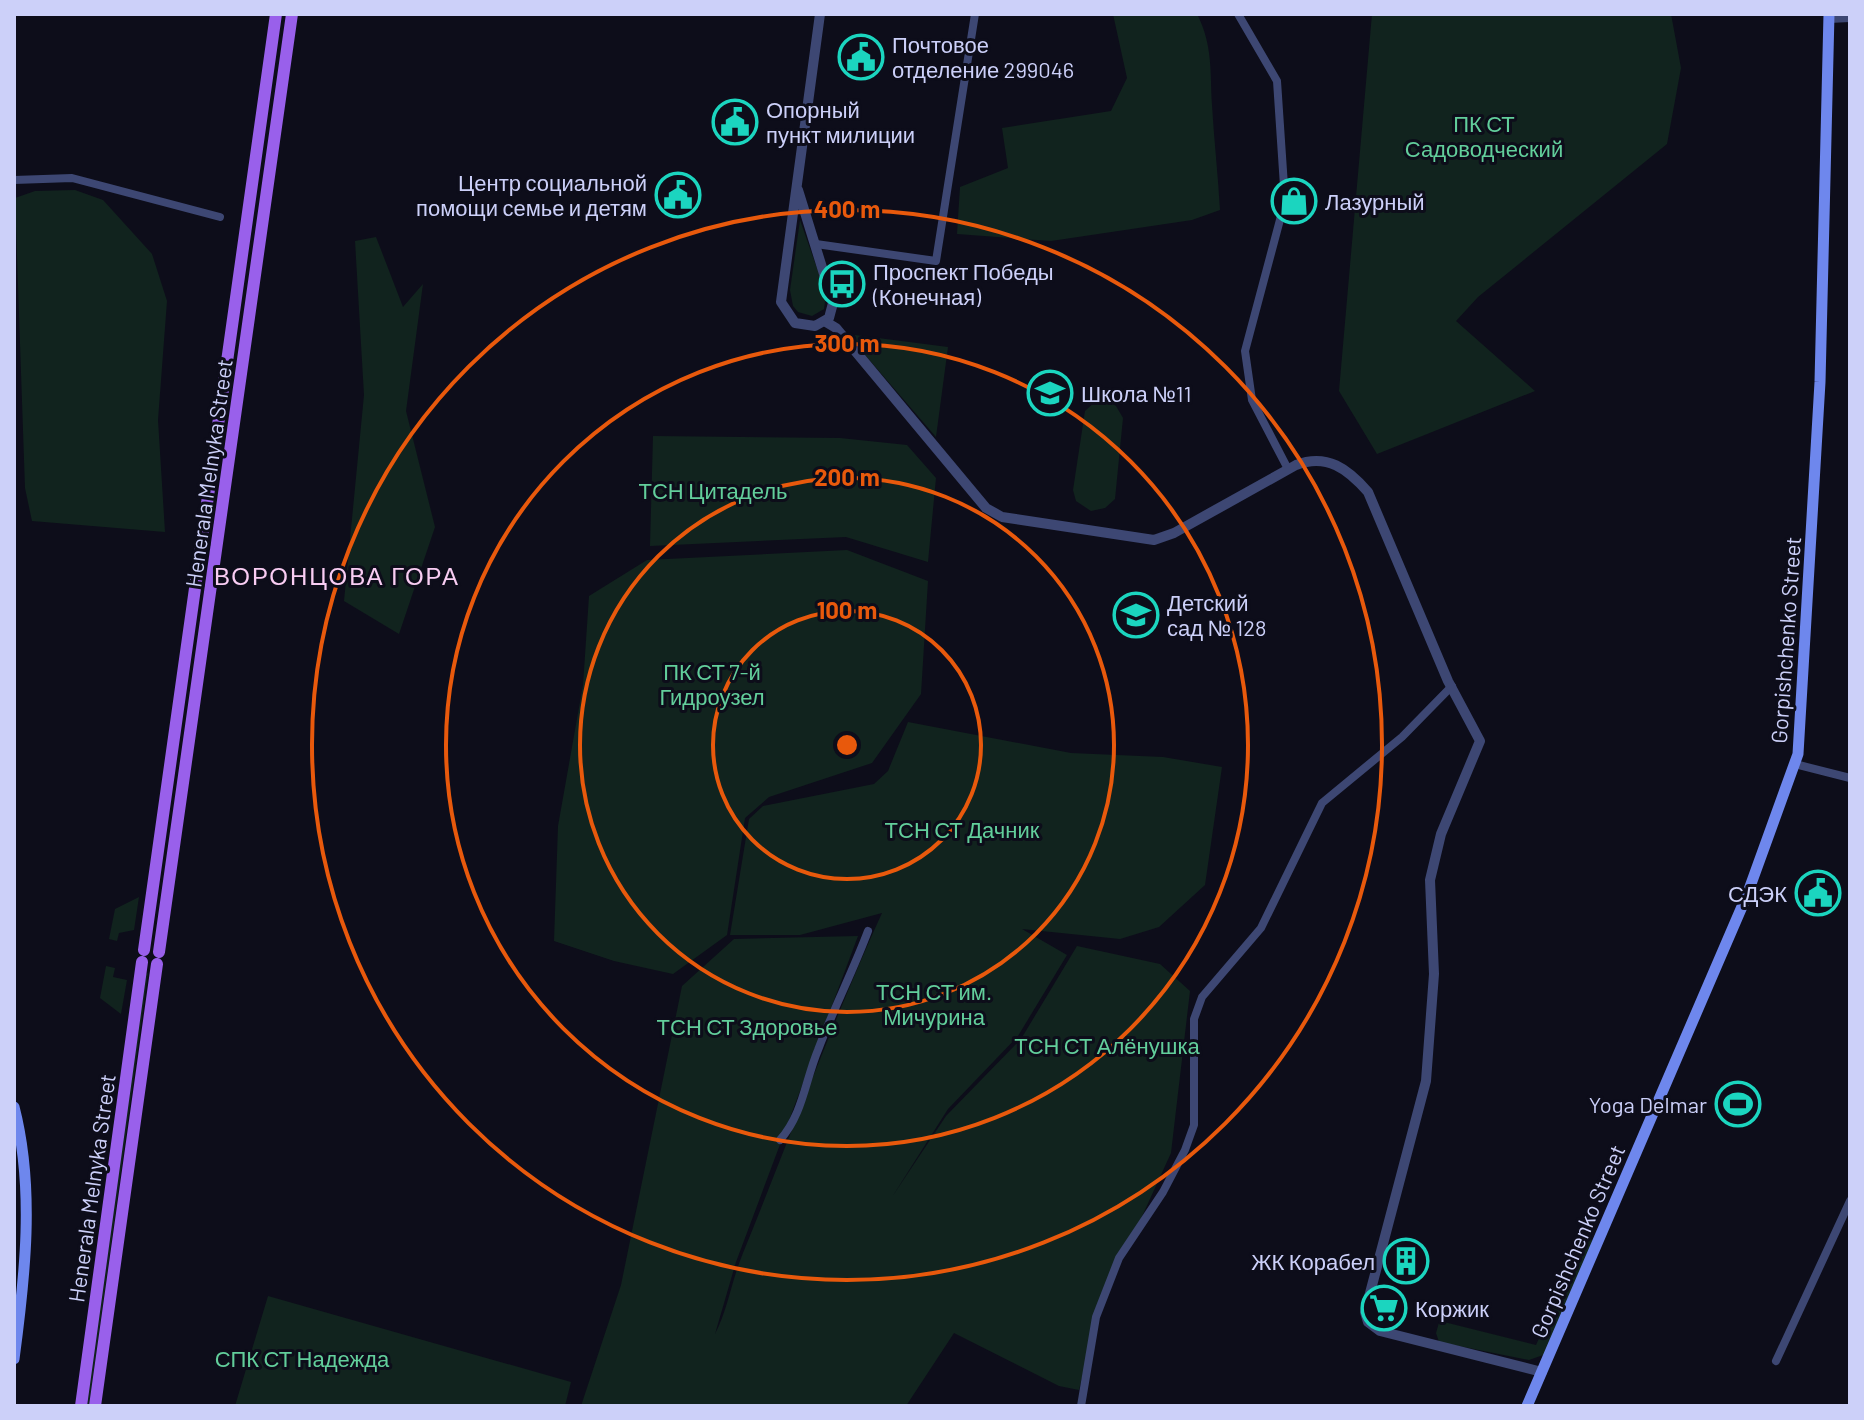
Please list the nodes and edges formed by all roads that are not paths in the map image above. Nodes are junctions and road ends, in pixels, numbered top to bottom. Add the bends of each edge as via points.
1 (276, 14) edge
2 (292, 14) edge
3 (820, 14) edge
4 (975, 14) edge
5 (1238, 14) edge
6 (1829, 17) edge
7 (1850, 18) edge
8 (14, 180) edge
9 (798, 190) junction
10 (220, 217) dead end
11 (816, 244) junction
12 (826, 322) junction
13 (1288, 469) junction
14 (203, 536) junction
15 (219, 538) junction
16 (1452, 686) junction
17 (1795, 764) junction
18 (1850, 778) edge
19 (868, 931) dead end
20 (146, 935) junction
21 (161, 938) junction
22 (142, 963) junction
23 (157, 965) junction
24 (14, 1107) edge
25 (780, 1140) dead end
26 (1850, 1201) edge
27 (14, 1359) edge
28 (1776, 1361) dead end
29 (1542, 1372) junction
30 (81, 1406) edge
31 (95, 1406) edge
32 (1081, 1406) edge
33 (1527, 1406) edge

1 - 14 main road, Henerala Melnyka Street
2 - 15 main road, Henerala Melnyka Street
3 - 9 street
4 - 11 street via 936,261
5 - 13 street via 1277,81 1285,201 1245,351 1252,400
6 - 7 street
6 - 17 main road, Gorpishchenko Street via 1820,382
8 - 10 street via 72,178
9 - 11 street
9 - 12 street via 781,302 800,325
11 - 12 street via 833,303
12 - 13 street via 986,508 1002,517 1154,540
13 - 16 street via 1310,459 1324,460 1348,472 1368,492
14 - 15 main road
14 - 20 main road, Henerala Melnyka Street
15 - 21 main road, Henerala Melnyka Street
16 - 29 street via 1480,747 1434,857 1432,1043 1365,1312 1380,1331
16 - 32 street via 1402,737 1322,803 1261,928 1202,997 1194,1019 1194,1125 1185,1150 1119,1258 1096,1317
17 - 18 street
17 - 29 main road, Gorpishchenko Street via 1747,895
19 - 25 street via 819,1047 808,1087
20 - 21 main road via 152,943
20 - 22 main road, Henerala Melnyka Street
21 - 23 main road, Henerala Melnyka Street
22 - 23 main road via 148,972
22 - 30 main road, Henerala Melnyka Street
23 - 31 main road, Henerala Melnyka Street
24 - 27 main road via 26,1181
26 - 28 street
29 - 33 main road, Gorpishchenko Street

